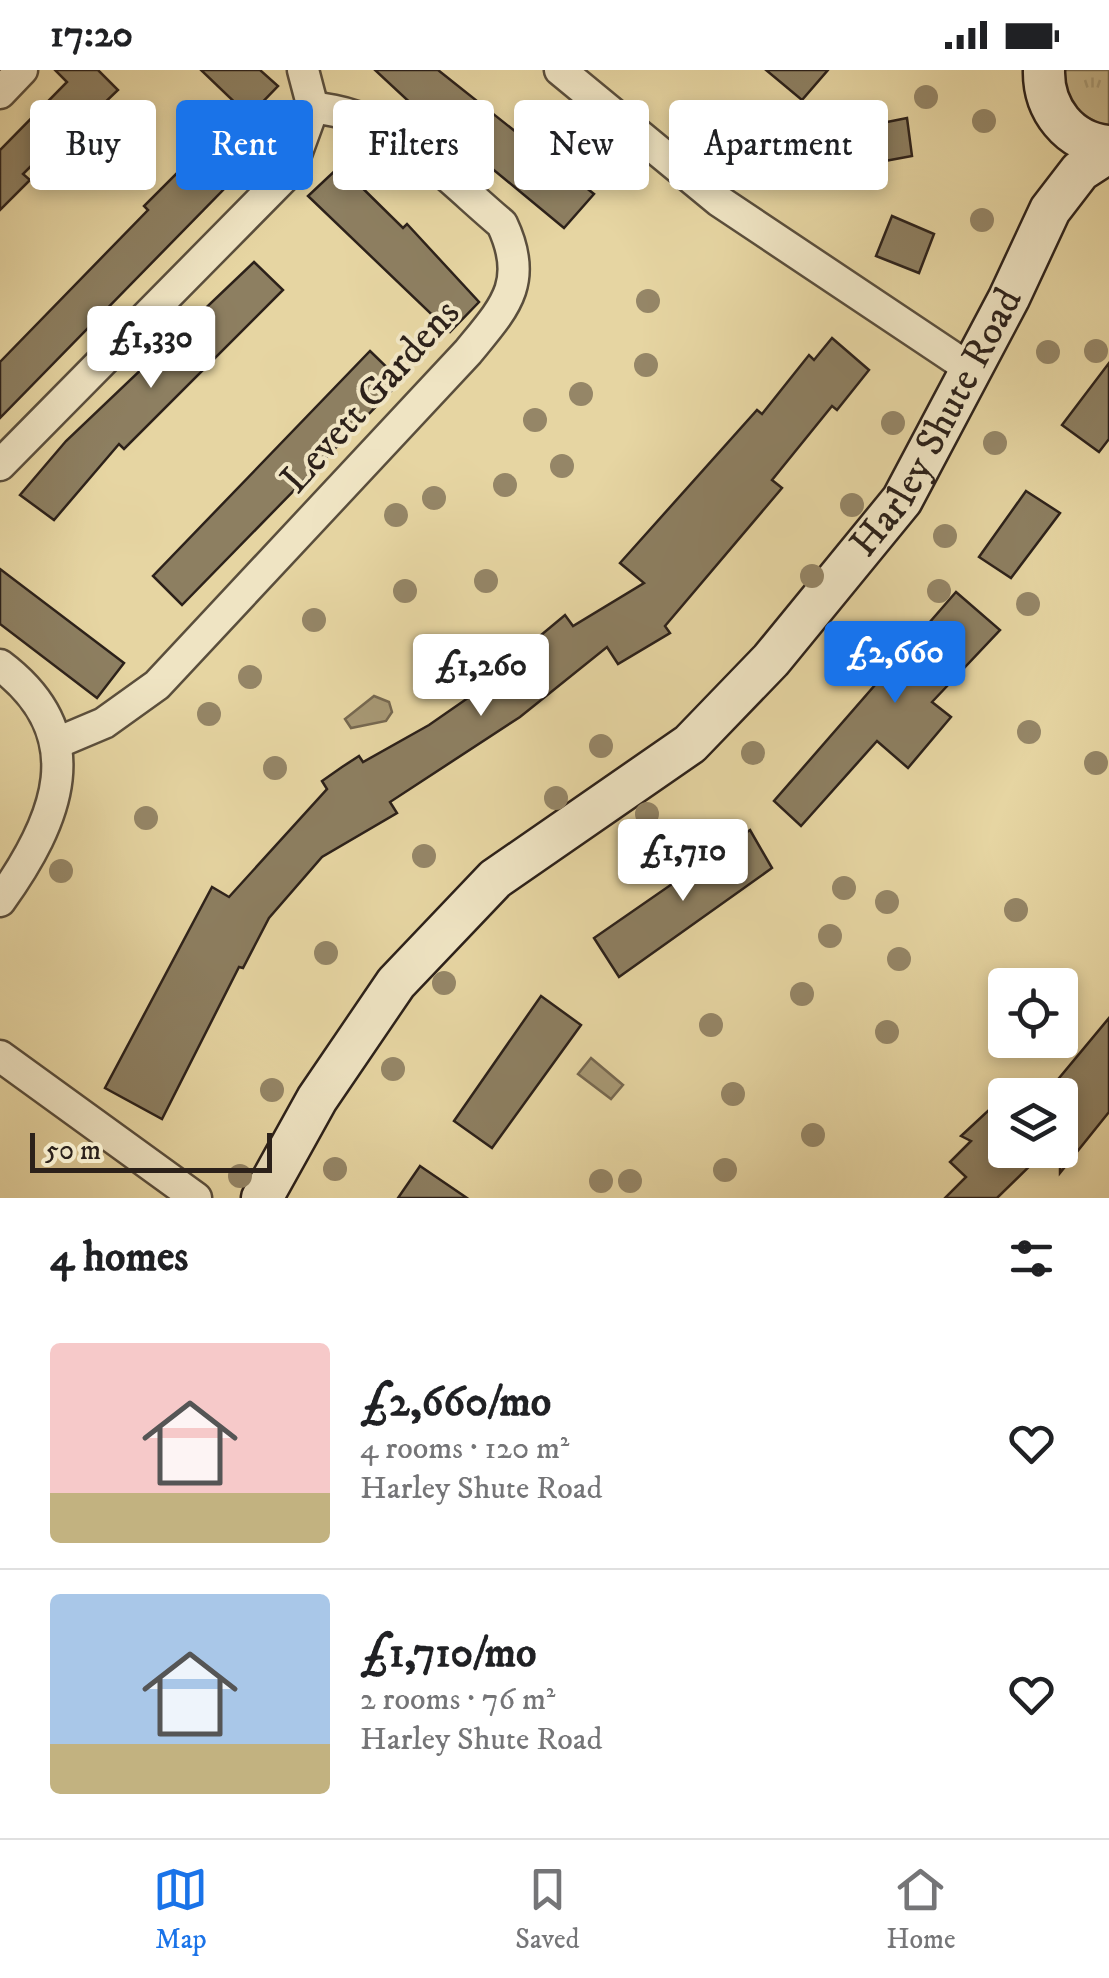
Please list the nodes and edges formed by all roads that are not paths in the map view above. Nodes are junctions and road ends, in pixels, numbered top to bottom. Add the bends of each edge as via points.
1 (22, 70) edge
2 (303, 70) edge
3 (560, 70) edge
4 (1045, 86) edge
5 (0, 93) edge
6 (311, 100) edge
7 (313, 108) edge
8 (1109, 149) edge
9 (271, 190) edge
10 (1050, 210) junction
11 (972, 370) junction
12 (0, 465) edge
13 (0, 664) edge
14 (59, 742) junction
15 (0, 901) edge
16 (0, 1056) edge
17 (196, 1198) edge
18 (262, 1198) edge

1 - 5 street
2 - 6 street
3 - 11 street via 719,201
4 - 8 main road via 1084,140
4 - 10 main road via 1062,159
7 - 14 street, Levett Gardens via 378,122 502,224 514,248 508,303 157,685 104,723
8 - 10 main road, Harley Shute Road via 1080,171
9 - 12 street
10 - 11 main road, Harley Shute Road
11 - 18 main road, Harley Shute Road via 902,500 770,660 690,744 495,879 396,982 317,1099
13 - 14 street via 43,711
14 - 15 street via 59,778 42,826
16 - 17 street

